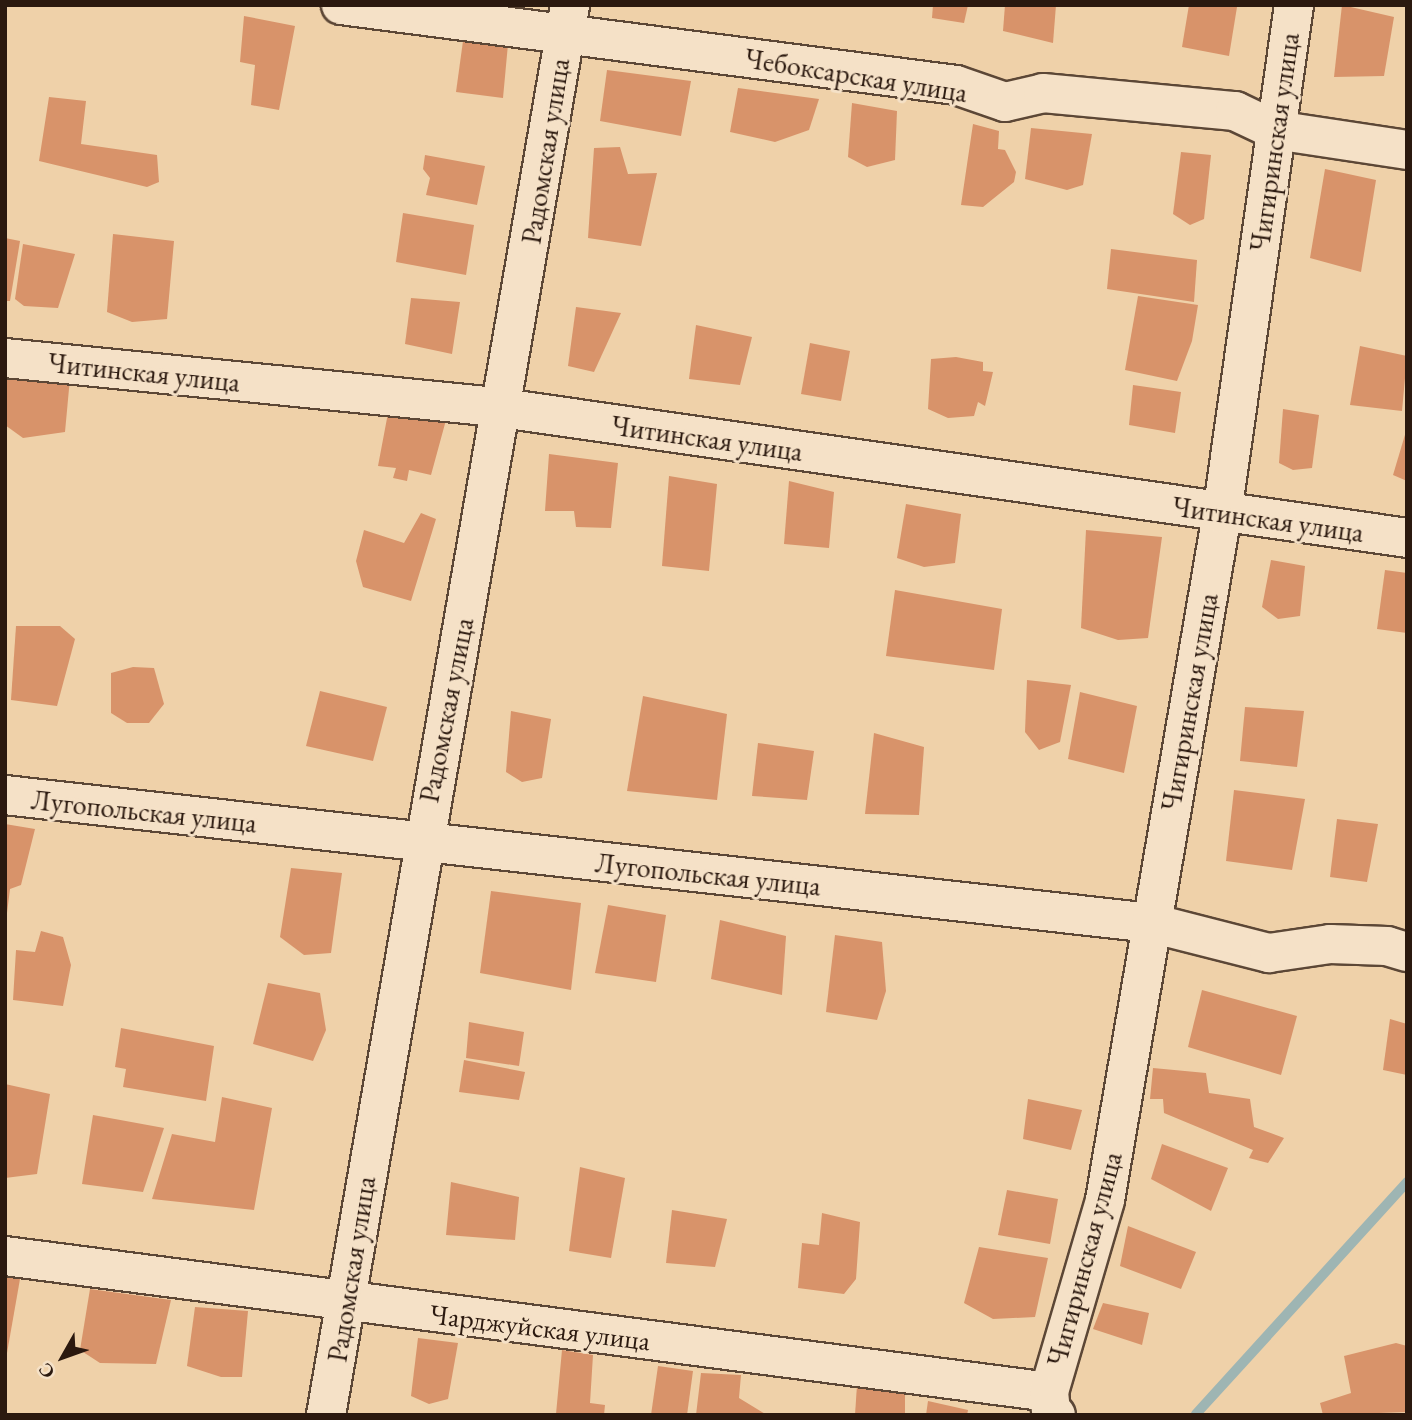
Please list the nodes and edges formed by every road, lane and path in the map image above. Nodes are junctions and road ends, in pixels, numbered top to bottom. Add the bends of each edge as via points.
1 (341, 5) edge
2 (1294, 5) edge
3 (567, 19) edge
4 (1275, 130) junction
5 (1407, 150) edge
6 (5, 358) edge
7 (502, 408) junction
8 (1222, 514) junction
9 (1407, 538) edge
10 (5, 795) edge
11 (422, 842) junction
12 (1151, 923) junction
13 (1407, 952) edge
14 (5, 1256) edge
15 (345, 1302) junction
16 (1053, 1403) edge
17 (326, 1415) edge

1 - 3 street, Чебоксарская улица
2 - 4 street, Чигиринская улица
3 - 4 street, Чебоксарская улица via 956,85 1005,102 1042,93 1236,111
3 - 7 street, Радомская улица
4 - 5 street, Чебоксарская улица
4 - 8 street, Чигиринская улица
6 - 7 street, Читинская улица
7 - 8 street, Читинская улица
7 - 11 street, Радомская улица
8 - 9 street, Читинская улица
8 - 12 street, Чигиринская улица
10 - 11 street, Лугопольская улица
11 - 12 street, Лугопольская улица
11 - 15 street, Радомская улица
12 - 13 street, Лугопольская улица via 1269,953 1330,944 1387,946
12 - 16 street, Чигиринская улица via 1105,1200
14 - 15 street, Чарджуйская улица
15 - 16 street, Чарджуйская улица
15 - 17 street, Радомская улица

